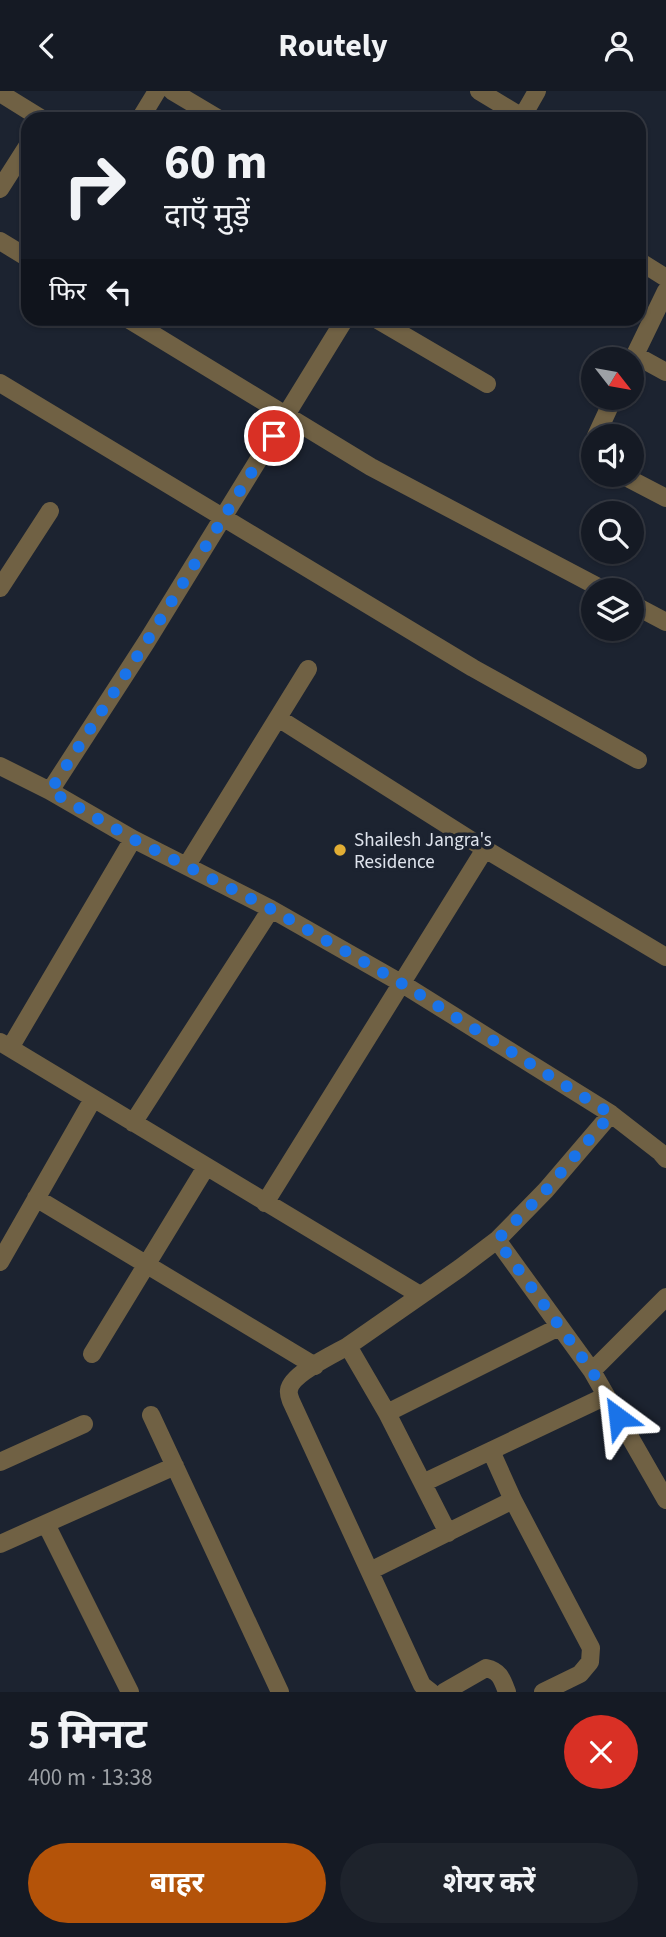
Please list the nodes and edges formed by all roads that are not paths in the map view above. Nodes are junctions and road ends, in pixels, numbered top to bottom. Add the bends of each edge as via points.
1 (157, 91) edge
2 (172, 91) edge
3 (479, 91) edge
4 (537, 91) edge
5 (0, 93) edge
6 (31, 112) edge
7 (144, 112) edge
8 (207, 112) edge
9 (512, 112) edge
10 (525, 112) edge
11 (21, 156) edge
12 (0, 189) edge
13 (0, 240) edge
14 (21, 254) edge
15 (646, 265) edge
16 (666, 278) edge
17 (666, 291) edge
18 (140, 326) edge
19 (341, 326) edge
20 (401, 326) edge
21 (638, 347) edge
22 (644, 363) edge
23 (666, 372) edge
24 (0, 383) edge
25 (487, 384) dead end
26 (286, 415) junction
27 (644, 487) edge
28 (666, 498) edge
29 (50, 511) dead end
30 (222, 517) junction
31 (581, 578) edge
32 (0, 589) edge
33 (644, 609) edge
34 (665, 618) edge
35 (308, 669) dead end
36 (278, 718) junction
37 (638, 760) dead end
38 (0, 766) edge
39 (50, 791) junction
40 (133, 839) junction
41 (485, 849) junction
42 (187, 865) junction
43 (271, 909) junction
44 (666, 957) edge
45 (401, 983) junction
46 (5, 1045) edge
47 (93, 1099) junction
48 (611, 1114) junction
49 (133, 1123) junction
50 (666, 1159) edge
51 (206, 1167) junction
52 (36, 1198) junction
53 (265, 1203) junction
54 (497, 1240) junction
55 (0, 1262) edge
56 (147, 1266) junction
57 (420, 1296) junction
58 (666, 1297) edge
59 (559, 1327) junction
60 (348, 1346) junction
61 (92, 1354) dead end
62 (315, 1366) junction
63 (592, 1371) junction
64 (606, 1396) junction
65 (387, 1413) junction
66 (151, 1415) dead end
67 (84, 1423) dead end
68 (491, 1451) junction
69 (0, 1462) edge
70 (175, 1467) junction
71 (423, 1483) junction
72 (513, 1500) junction
73 (666, 1500) edge
74 (46, 1524) junction
75 (448, 1533) junction
76 (0, 1544) edge
77 (370, 1571) junction
78 (130, 1692) edge
79 (280, 1692) edge
80 (431, 1692) edge
81 (444, 1692) edge
82 (507, 1692) edge
83 (543, 1692) edge

1 - 7 street
2 - 8 street
3 - 9 street
4 - 10 street
5 - 6 street
11 - 12 street
13 - 14 street
15 - 16 street
17 - 21 street
18 - 26 street
19 - 26 street
20 - 25 street
22 - 23 street
24 - 30 street
26 - 30 street
26 - 31 street via 371,467
27 - 28 street
29 - 32 street
30 - 37 street via 473,668
30 - 39 street
33 - 34 street
35 - 36 street
36 - 41 street
36 - 42 street
38 - 39 street
39 - 40 street
40 - 42 street
40 - 46 street
41 - 44 street
41 - 45 street
42 - 43 street
43 - 45 street
43 - 49 street
45 - 48 street
45 - 53 street
46 - 47 street
47 - 49 street
47 - 52 street
48 - 50 street
48 - 54 street
49 - 51 street
51 - 53 street
51 - 56 street
52 - 55 street
52 - 56 street
53 - 57 street
54 - 57 street
54 - 59 street
56 - 61 street
56 - 62 street
57 - 60 street
58 - 63 street
59 - 63 street
59 - 65 street
60 - 62 street
60 - 65 street
62 - 77 street via 292,1381 288,1391
63 - 64 street
64 - 68 street
64 - 73 street
65 - 71 street
66 - 70 street
67 - 69 street
68 - 71 street
68 - 72 street
70 - 74 street
70 - 79 street
71 - 75 street
72 - 75 street
72 - 83 street via 591,1648 590,1662 580,1674
74 - 76 street
74 - 78 street
75 - 77 street
77 - 80 street via 422,1685
81 - 82 street via 486,1668 501,1676

